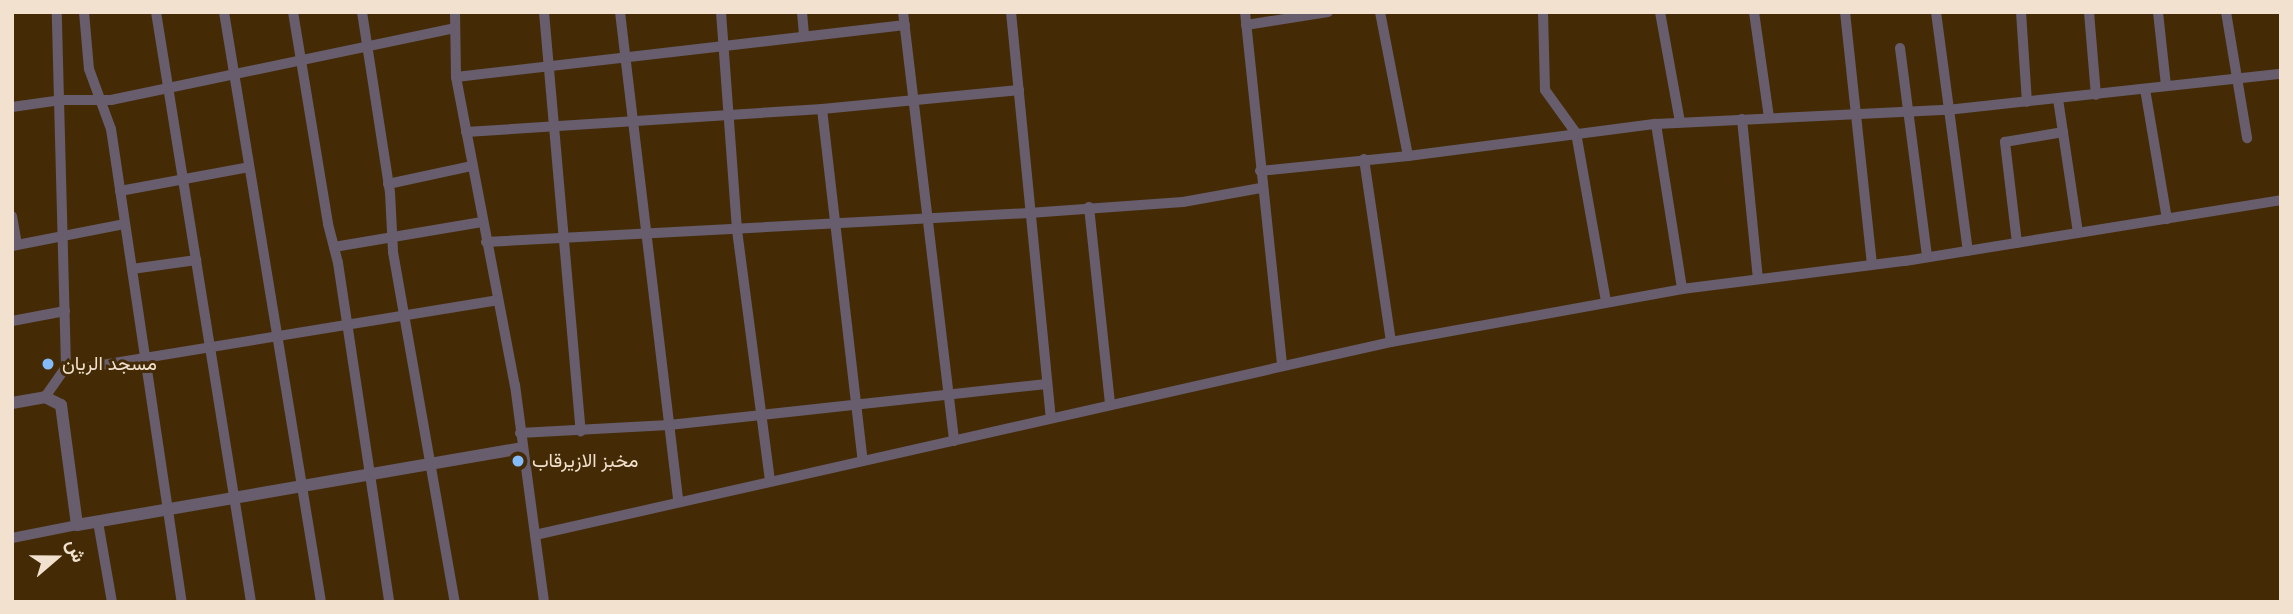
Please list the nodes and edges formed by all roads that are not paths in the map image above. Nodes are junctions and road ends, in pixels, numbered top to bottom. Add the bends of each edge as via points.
1 (57, 12) edge
2 (84, 12) edge
3 (156, 12) edge
4 (224, 12) edge
5 (293, 12) edge
6 (362, 12) edge
7 (455, 12) edge
8 (544, 12) edge
9 (620, 12) edge
10 (721, 12) edge
11 (802, 12) edge
12 (903, 12) edge
13 (1011, 12) edge
14 (1245, 12) edge
15 (1328, 12) edge
16 (1380, 12) edge
17 (1543, 12) edge
18 (1660, 12) edge
19 (1754, 12) edge
20 (1845, 12) edge
21 (1936, 12) edge
22 (2021, 12) edge
23 (2089, 12) edge
24 (2158, 12) edge
25 (2226, 12) edge
26 (905, 24) junction
27 (1246, 25) junction
28 (455, 28) junction
29 (804, 35) junction
30 (723, 45) junction
31 (368, 47) junction
32 (1900, 48) dead end
33 (624, 56) junction
34 (302, 60) junction
35 (549, 65) junction
36 (234, 74) junction
37 (2281, 74) edge
38 (456, 77) junction
39 (2234, 78) junction
40 (2166, 86) junction
41 (168, 88) junction
42 (2145, 89) junction
43 (1019, 90) junction
44 (2096, 95) junction
45 (2058, 99) junction
46 (61, 100) junction
47 (101, 101) junction
48 (912, 101) junction
49 (2027, 102) junction
50 (12, 107) edge
51 (822, 108) junction
52 (1947, 110) junction
53 (1907, 113) junction
54 (729, 114) junction
55 (1857, 116) junction
56 (1769, 118) junction
57 (1742, 119) junction
58 (633, 121) junction
59 (1680, 122) junction
60 (1656, 124) junction
61 (555, 127) junction
62 (466, 132) junction
63 (2063, 132) junction
64 (1576, 133) junction
65 (2247, 138) dead end
66 (1408, 156) junction
67 (1364, 159) junction
68 (472, 166) junction
69 (249, 167) junction
70 (1260, 171) junction
71 (182, 179) junction
72 (388, 184) junction
73 (1261, 188) junction
74 (120, 191) junction
75 (2281, 200) edge
76 (1089, 207) junction
77 (1029, 213) junction
78 (12, 216) edge
79 (925, 218) junction
80 (2167, 219) junction
81 (482, 222) junction
82 (124, 224) junction
83 (835, 225) junction
84 (737, 230) junction
85 (2078, 233) junction
86 (64, 234) junction
87 (648, 234) junction
88 (392, 237) junction
89 (565, 239) junction
90 (486, 242) junction
91 (2017, 243) junction
92 (15, 246) edge
93 (334, 247) junction
94 (1968, 251) junction
95 (1927, 257) junction
96 (195, 260) junction
97 (1872, 265) junction
98 (132, 269) junction
99 (1758, 279) junction
100 (1682, 289) junction
101 (497, 300) junction
102 (1606, 302) junction
103 (65, 312) junction
104 (406, 314) junction
105 (12, 321) edge
106 (345, 323) junction
107 (276, 334) junction
108 (1391, 342) junction
109 (210, 344) junction
110 (145, 357) junction
111 (1282, 365) junction
112 (65, 371) junction
113 (1047, 384) junction
114 (948, 396) junction
115 (45, 397) junction
116 (12, 403) edge
117 (1110, 404) junction
118 (855, 406) junction
119 (762, 415) junction
120 (1051, 418) junction
121 (669, 425) junction
122 (581, 431) junction
123 (520, 433) junction
124 (954, 441) junction
125 (521, 448) junction
126 (863, 461) junction
127 (433, 463) junction
128 (369, 475) junction
129 (771, 481) junction
130 (302, 487) junction
131 (234, 499) junction
132 (678, 501) junction
133 (168, 509) junction
134 (98, 522) junction
135 (77, 525) junction
136 (535, 535) junction
137 (12, 538) edge
138 (112, 602) edge
139 (182, 602) edge
140 (251, 602) edge
141 (321, 602) edge
142 (388, 602) edge
143 (455, 602) edge
144 (544, 602) edge

1 - 46 street
2 - 47 street via 89,69
3 - 41 street
4 - 36 street
5 - 34 street
6 - 31 street
7 - 28 street
8 - 35 street
9 - 33 street
10 - 30 street
11 - 29 street
12 - 26 street
13 - 43 street
14 - 27 street
15 - 27 street
16 - 66 street
17 - 64 street via 1545,90
18 - 59 street
19 - 56 street
20 - 55 street
21 - 52 street
22 - 49 street
23 - 44 street
24 - 40 street
25 - 39 street
26 - 29 street
26 - 48 street
27 - 70 street
28 - 31 street
28 - 38 street
29 - 30 street
30 - 33 street
30 - 54 street
31 - 34 street
31 - 72 street
32 - 53 street
33 - 35 street
33 - 58 street
34 - 36 street
34 - 93 street
35 - 38 street
35 - 61 street
36 - 41 street
36 - 69 street
37 - 39 street
38 - 62 street
39 - 40 street
39 - 65 street
40 - 42 street
41 - 47 street
41 - 71 street
42 - 44 street
42 - 80 street
43 - 48 street
43 - 77 street
44 - 45 street
45 - 49 street
45 - 63 street
46 - 47 street
46 - 50 street
46 - 86 street
47 - 74 street via 109,118
48 - 51 street
48 - 79 street
49 - 52 street
51 - 54 street
51 - 83 street
52 - 53 street
52 - 94 street
53 - 55 street
53 - 95 street
54 - 58 street
54 - 84 street
55 - 56 street
55 - 97 street
56 - 57 street
57 - 59 street
57 - 99 street
58 - 61 street
58 - 87 street
59 - 60 street
60 - 64 street
60 - 100 street
61 - 62 street
61 - 89 street
62 - 68 street
63 - 85 street
63 - 91 street via 2004,142
64 - 66 street
64 - 102 street
66 - 67 street
67 - 70 street
67 - 108 street
68 - 72 street
68 - 81 street
69 - 71 street
69 - 107 street
70 - 73 street
71 - 74 street
71 - 96 street
72 - 88 street
73 - 76 street via 1182,202
73 - 111 street
74 - 82 street
75 - 80 street
76 - 77 street
76 - 117 street
77 - 79 street
77 - 113 street
78 - 92 street
79 - 83 street
79 - 114 street
80 - 85 street
81 - 88 street
81 - 90 street
82 - 86 street
82 - 98 street
83 - 84 street
83 - 118 street
84 - 87 street
84 - 119 street
85 - 91 street
86 - 92 street
86 - 103 street
87 - 89 street
87 - 121 street
88 - 93 street
88 - 104 street
89 - 90 street
89 - 122 street
90 - 101 street
91 - 94 street
93 - 106 street
94 - 95 street
95 - 97 street
96 - 98 street
96 - 109 street
97 - 99 street
98 - 110 street
99 - 100 street
100 - 102 street
101 - 104 street
101 - 123 street
102 - 108 street
103 - 105 street
103 - 112 street
104 - 106 street
104 - 127 street
106 - 107 street
106 - 128 street
107 - 109 street
107 - 130 street
108 - 111 street
109 - 110 street
109 - 131 street
110 - 112 street
110 - 133 street
111 - 117 street
112 - 115 street
113 - 114 street
113 - 120 street
114 - 118 street
114 - 124 street
115 - 116 street
115 - 135 street via 55,400 64,411
117 - 120 street
118 - 119 street
118 - 126 street
119 - 121 street
119 - 129 street
120 - 124 street
121 - 122 street
121 - 132 street
122 - 123 street
123 - 125 street
124 - 126 street
125 - 127 street
125 - 136 street
126 - 129 street
127 - 128 street
127 - 143 street
128 - 130 street
128 - 142 street
129 - 132 street
130 - 131 street
130 - 141 street
131 - 133 street
131 - 140 street
132 - 136 street
133 - 134 street
133 - 139 street
134 - 135 street
134 - 138 street
135 - 137 street
136 - 144 street

